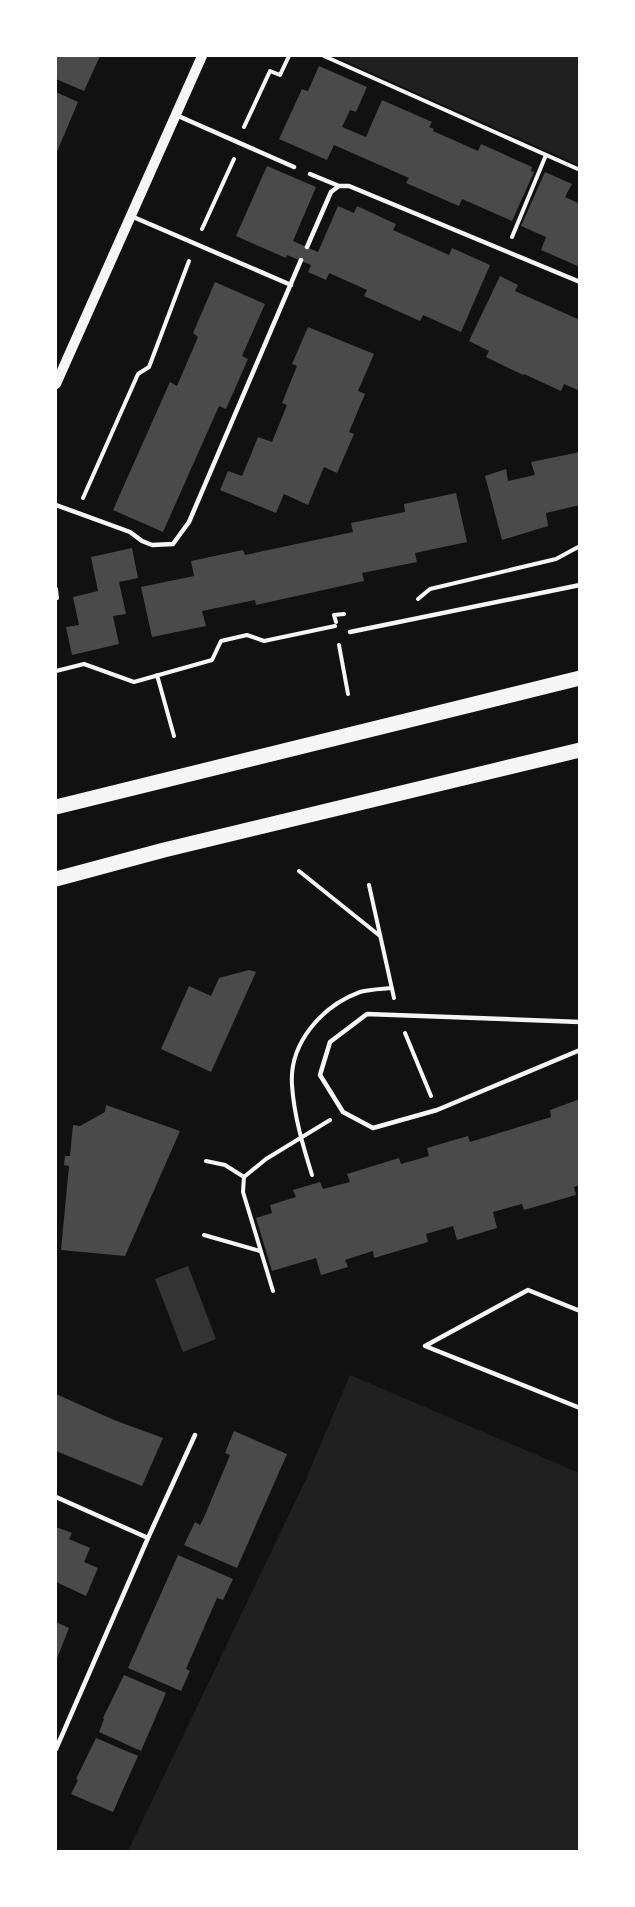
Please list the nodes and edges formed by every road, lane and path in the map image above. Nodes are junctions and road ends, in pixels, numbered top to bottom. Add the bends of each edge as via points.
1 (202, 56) edge
2 (324, 56) edge
3 (176, 115) junction
4 (546, 155) junction
5 (294, 167) dead end
6 (579, 170) edge
7 (310, 174) dead end
8 (339, 186) junction
9 (130, 216) junction
10 (195, 244) junction
11 (307, 247) dead end
12 (506, 252) junction
13 (301, 260) dead end
14 (579, 282) edge
15 (291, 285) junction
16 (56, 384) edge
17 (56, 505) edge
18 (76, 513) junction
19 (579, 585) edge
20 (56, 589) edge
21 (56, 598) edge
22 (336, 626) dead end
23 (350, 632) dead end
24 (56, 671) edge
25 (344, 674) dead end
26 (157, 675) junction
27 (579, 678) edge
28 (348, 694) dead end
29 (174, 736) dead end
30 (579, 750) edge
31 (56, 807) edge
32 (299, 871) dead end
33 (56, 879) edge
34 (380, 936) dead end
35 (579, 1022) edge
36 (579, 1050) edge
37 (343, 1112) junction
38 (206, 1161) dead end
39 (244, 1178) junction
40 (204, 1235) dead end
41 (261, 1251) junction
42 (273, 1291) dead end
43 (579, 1311) edge
44 (579, 1408) edge
45 (195, 1435) dead end
46 (56, 1497) edge
47 (148, 1538) junction
48 (56, 1749) edge

1 - 3 street
2 - 4 path
3 - 5 lane
3 - 9 street
4 - 6 path
4 - 12 path
7 - 8 lane
8 - 11 lane via 329,194
8 - 12 lane via 349,186
9 - 10 lane
9 - 16 street
10 - 15 lane
10 - 18 path via 149,367 138,374
12 - 14 lane
13 - 15 lane
15 - 18 lane via 189,522 173,544 152,545 130,532
17 - 18 lane
19 - 23 lane
20 - 21 path
22 - 26 path via 264,641 247,635 221,641 212,660
24 - 26 path via 84,664 134,682
25 - 28 path
26 - 29 path
27 - 31 main road
30 - 33 main road
32 - 34 path
35 - 37 lane via 367,1014 330,1042 320,1075
36 - 37 lane via 437,1110 374,1128
37 - 39 path via 266,1159
38 - 39 path via 225,1165
39 - 41 path via 243,1192
40 - 41 path
41 - 42 path
43 - 44 lane via 528,1290 425,1346
45 - 47 lane
46 - 47 lane
47 - 48 lane

